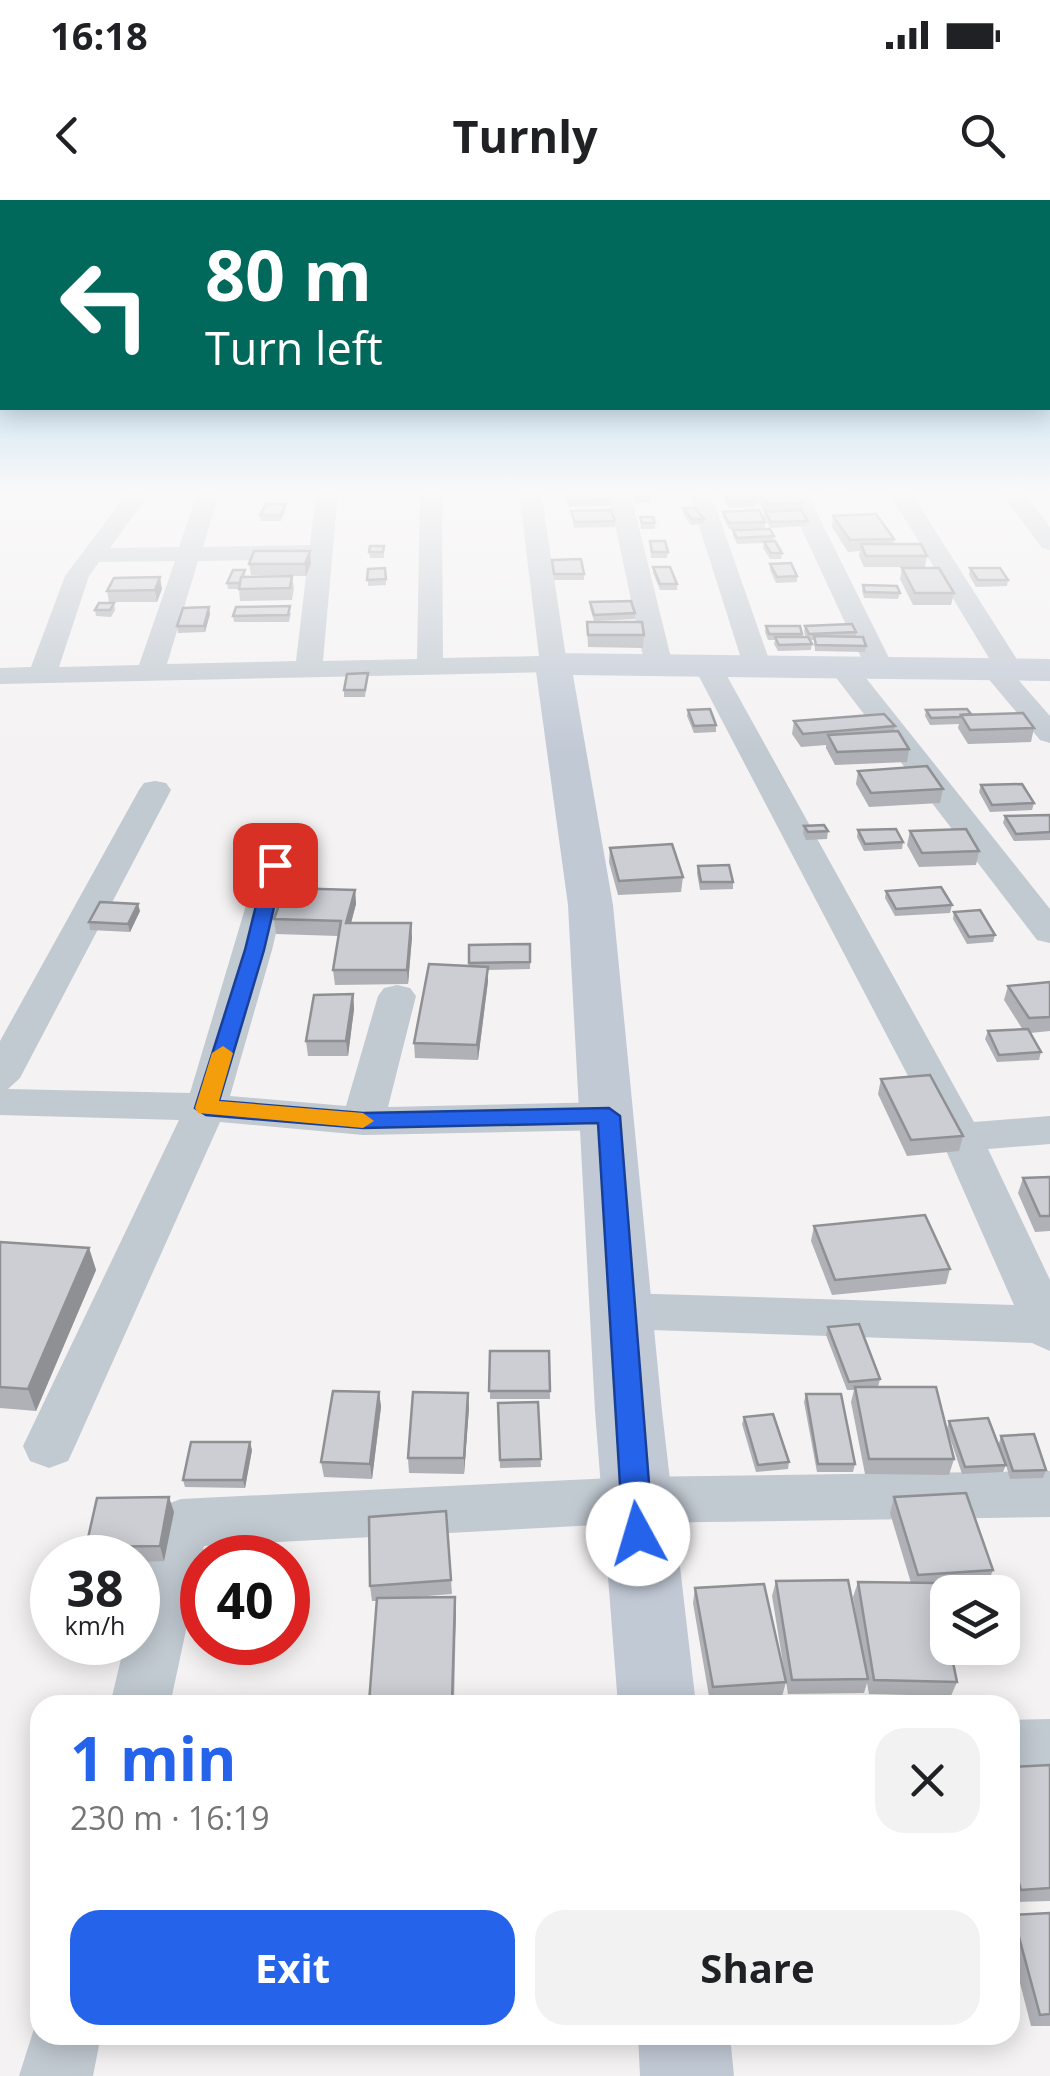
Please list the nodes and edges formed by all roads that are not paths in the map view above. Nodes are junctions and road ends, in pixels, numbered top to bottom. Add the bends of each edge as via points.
1 (76, 579) edge
2 (180, 579) edge
3 (318, 579) edge
4 (430, 579) edge
5 (542, 579) edge
6 (639, 579) edge
7 (728, 579) edge
8 (829, 579) edge
9 (958, 579) edge
10 (553, 664) junction
11 (430, 666) junction
12 (659, 666) junction
13 (708, 667) junction
14 (758, 668) junction
15 (309, 670) junction
16 (863, 670) junction
17 (1018, 670) edge
18 (150, 674) junction
19 (42, 675) junction
20 (0, 676) edge
21 (1050, 734) edge
22 (155, 790) dead end
23 (275, 865) dead end
24 (1050, 932) edge
25 (397, 996) dead end
26 (0, 1078) edge
27 (0, 1102) edge
28 (206, 1108) junction
29 (609, 1116) junction
30 (363, 1121) junction
31 (1050, 1130) edge
32 (961, 1138) junction
33 (621, 1311) junction
34 (1048, 1329) edge
35 (49, 1446) dead end
36 (1050, 1494) edge
37 (634, 1500) junction
38 (142, 1695) edge
39 (657, 1695) edge
40 (1020, 1750) edge
41 (1050, 1750) edge
42 (63, 2045) edge
43 (685, 2045) edge
44 (56, 2076) edge
45 (688, 2076) edge

1 - 19 street
2 - 18 street
3 - 15 street
4 - 11 street
5 - 10 street
6 - 12 street
7 - 14 street
8 - 16 street
9 - 17 street
10 - 11 street
10 - 12 street
10 - 29 street via 583,837
11 - 15 street
12 - 13 street
13 - 14 street
13 - 32 street
14 - 16 street
15 - 18 street
16 - 17 street
16 - 24 street
17 - 21 street
18 - 19 street
19 - 20 street
22 - 26 street
23 - 28 street
25 - 30 street
27 - 28 street
28 - 30 street
28 - 35 street
29 - 30 street
29 - 33 street
31 - 32 street
32 - 34 street
33 - 34 street
33 - 37 street
36 - 37 street
37 - 38 street via 181,1523
37 - 39 street
40 - 41 street
42 - 44 street
43 - 45 street

